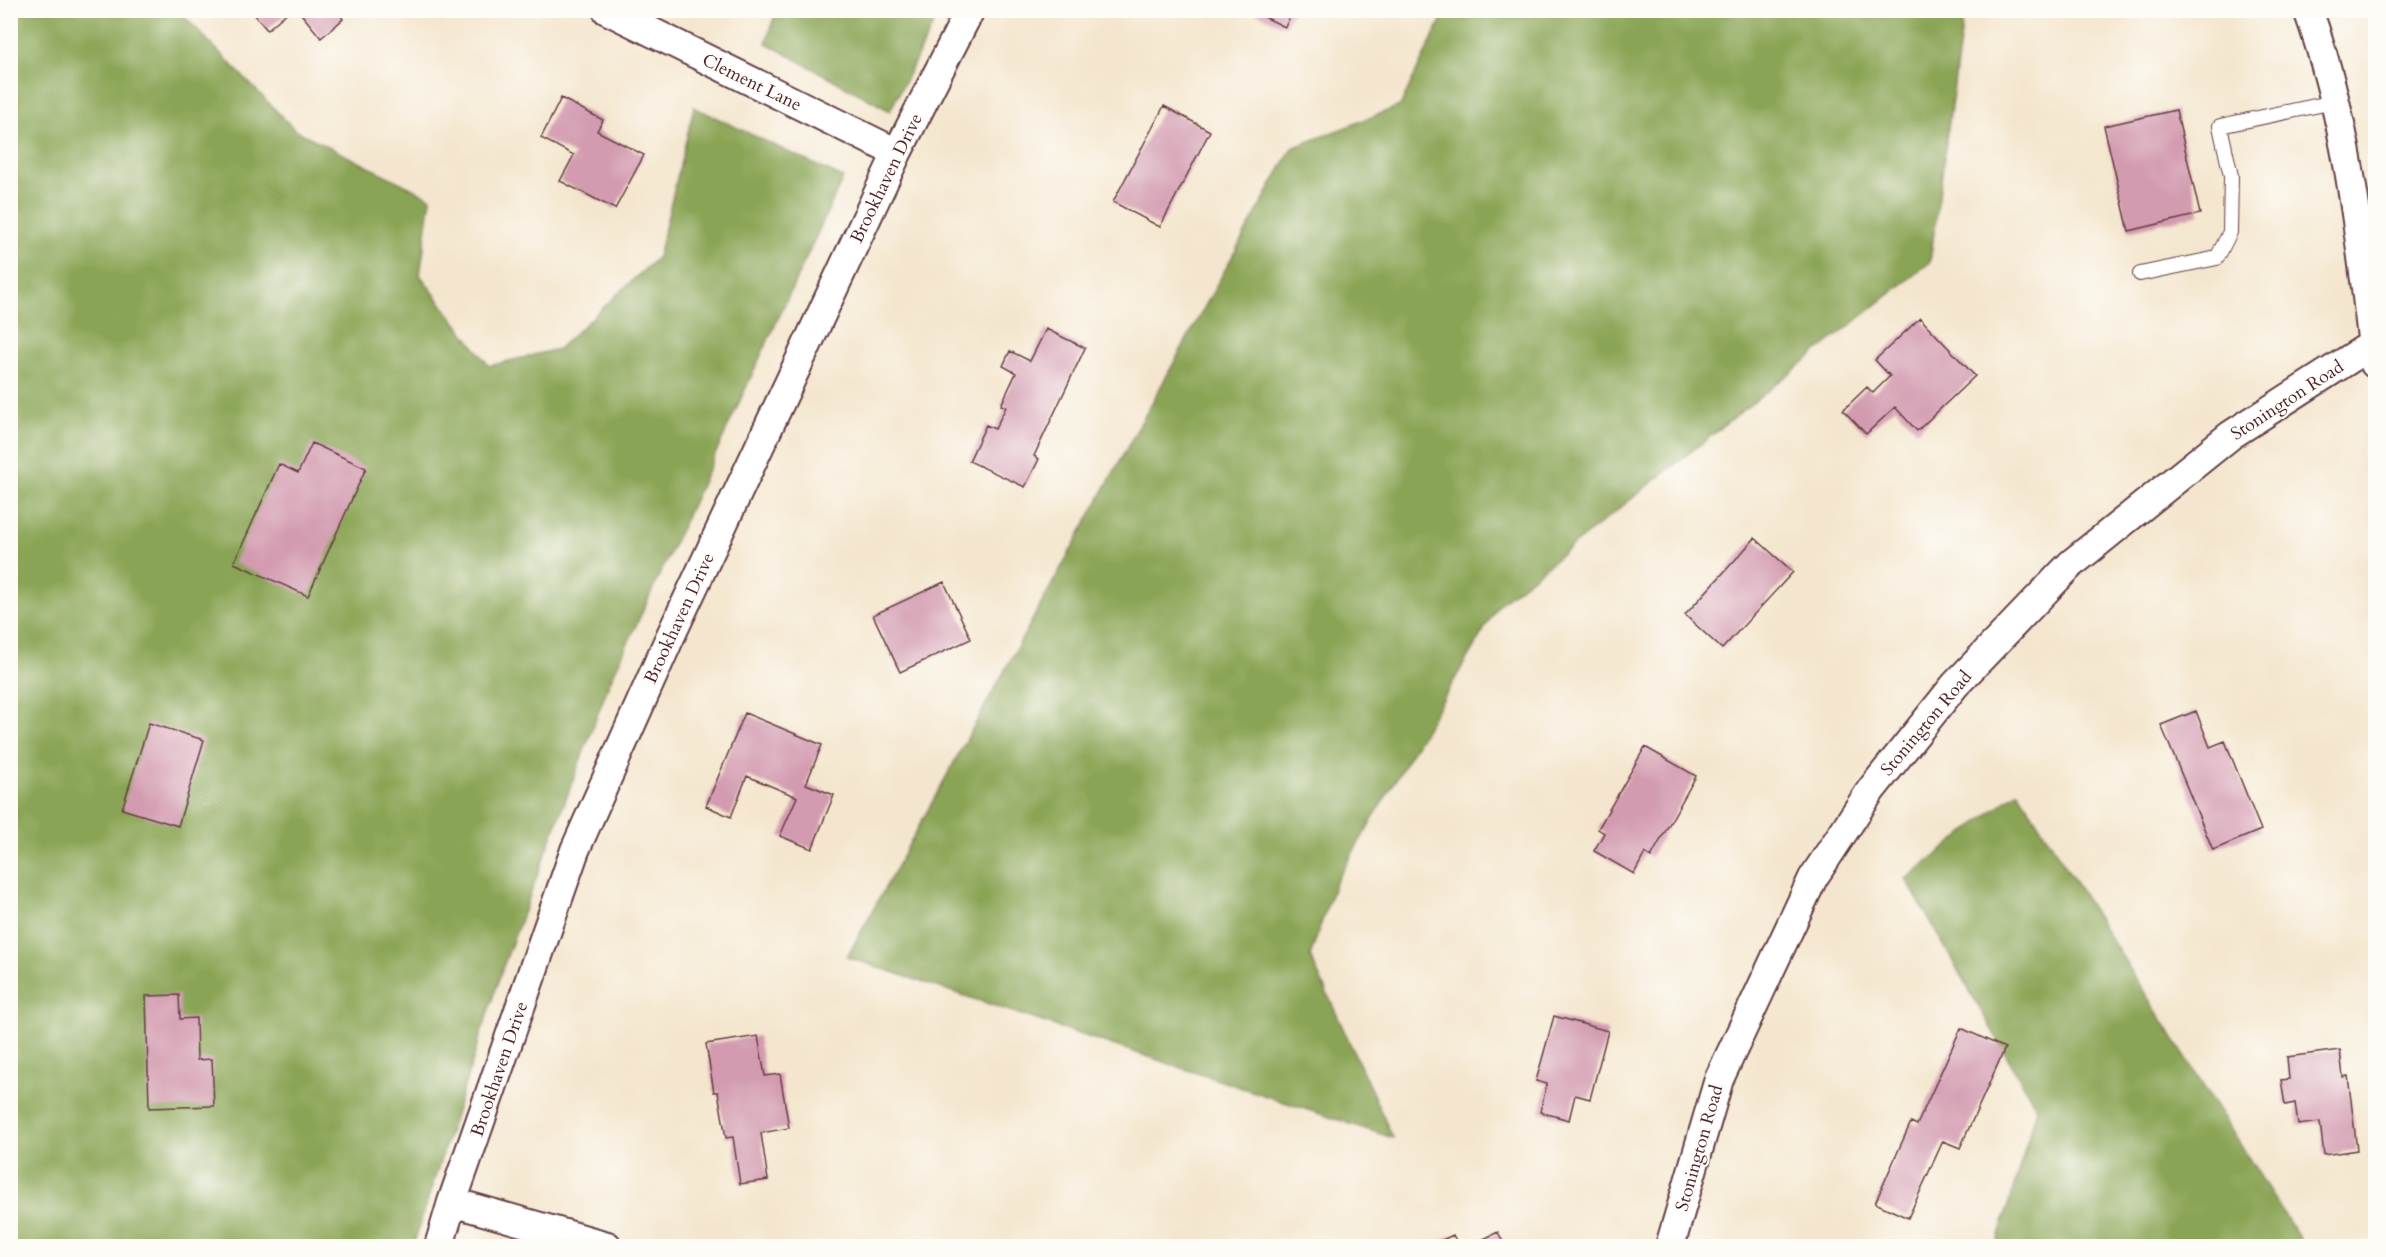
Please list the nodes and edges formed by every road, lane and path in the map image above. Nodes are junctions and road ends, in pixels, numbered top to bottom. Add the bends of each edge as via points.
1 (607, 10) edge
2 (970, 10) edge
3 (2308, 10) edge
4 (2334, 102) junction
5 (897, 153) junction
6 (2140, 274) dead end
7 (2374, 355) edge
8 (452, 1202) junction
9 (439, 1246) edge
10 (607, 1246) edge
11 (1670, 1246) edge

1 - 5 street, Clement Lane
2 - 5 street, Brookhaven Drive
3 - 4 street
4 - 6 lane via 2220,126 2231,176 2230,232 2217,258
4 - 7 street via 2351,175
5 - 8 street, Brookhaven Drive via 574,850
7 - 11 street, Stonington Road via 2231,435 2071,564 1955,685 1871,790 1813,878 1719,1079
8 - 9 street, Brookhaven Drive
8 - 10 street

